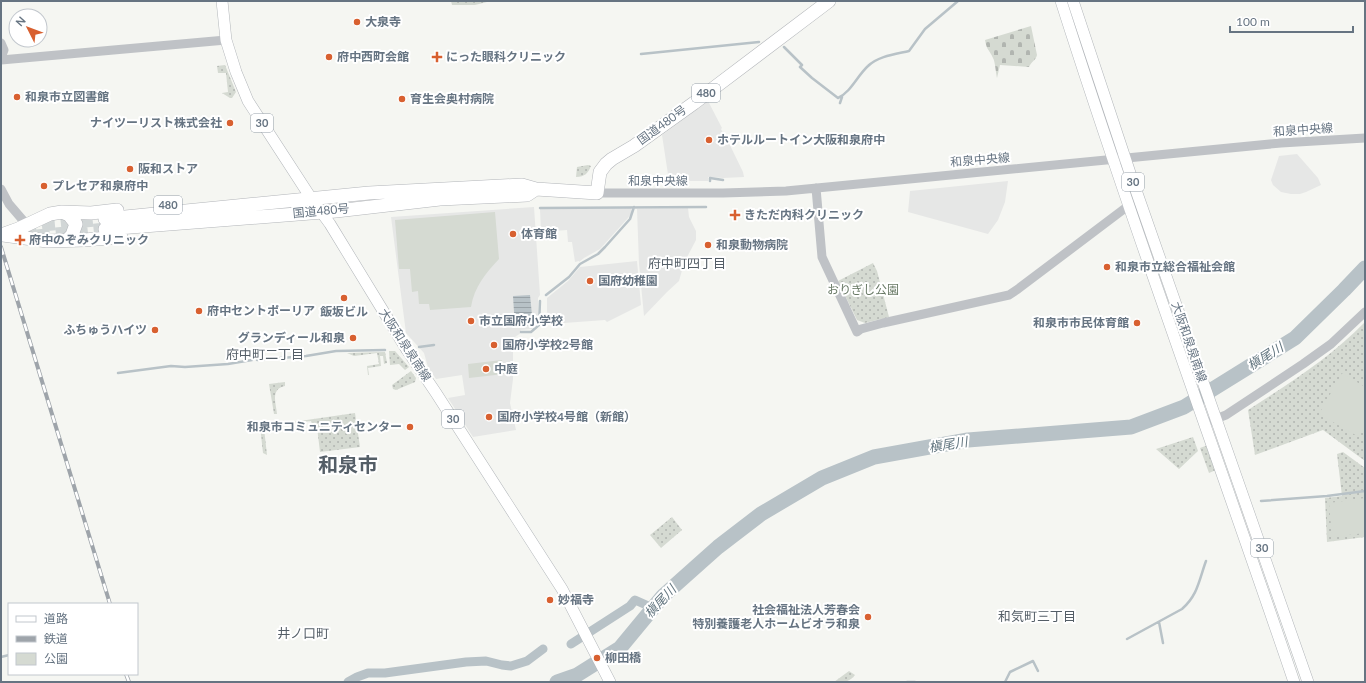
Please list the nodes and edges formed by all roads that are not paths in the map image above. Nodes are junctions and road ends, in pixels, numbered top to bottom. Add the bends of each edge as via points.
1 (222, 1) edge
2 (829, 1) edge
3 (1061, 1) edge
4 (1073, 1) edge
5 (226, 40) junction
6 (2, 53) edge
7 (1365, 138) edge
8 (1125, 158) junction
9 (1113, 160) junction
10 (816, 188) junction
11 (1, 189) edge
12 (536, 190) junction
13 (597, 193) junction
14 (311, 198) junction
15 (1128, 206) junction
16 (62, 212) junction
17 (320, 212) junction
18 (289, 214) junction
19 (27, 225) junction
20 (2, 235) edge
21 (67, 240) junction
22 (1365, 312) edge
23 (1210, 419) junction
24 (610, 682) edge
25 (1294, 682) edge
26 (1308, 682) edge

1 - 5 main road, 大阪和泉泉南線 / 30
2 - 13 highway, 国道480号 / 480 via 634,146 612,159 600,172
3 - 9 main road, 大阪和泉泉南線 / 30
4 - 8 main road, 大阪和泉泉南線 / 30
5 - 6 street via 17,59
5 - 14 main road, 大阪和泉泉南線 / 30 via 248,101
7 - 8 street, 和泉中央線
8 - 9 street, 和泉中央線
8 - 23 main road, 大阪和泉泉南線 / 30 via 1196,362
9 - 10 street, 和泉中央線
9 - 15 main road, 大阪和泉泉南線 / 30
10 - 13 street, 和泉中央線 via 723,193
10 - 15 street via 822,256 857,332 884,323 1009,295
11 - 19 street via 9,204
12 - 13 highway, 国道480号 / 480
12 - 14 highway, 国道480号 / 480 via 522,185
12 - 17 highway, 国道480号 / 480 via 526,195 440,199
14 - 16 highway, 480 via 289,194 91,212
14 - 17 main road, 大阪和泉泉南線 / 30
14 - 18 highway, 国道480号 / 480 via 105,224
15 - 23 main road, 大阪和泉泉南線 / 30 via 1185,366
16 - 19 highway, 480 via 50,214
16 - 21 highway via 69,215 76,224
17 - 18 highway, 国道480号 / 480
17 - 24 main road, 大阪和泉泉南線 / 30 via 557,580
18 - 21 highway, 480 via 234,228
19 - 20 highway, 480
20 - 21 highway, 480 via 47,241
22 - 23 street via 1330,344 1303,364 1226,415
23 - 25 main road, 大阪和泉泉南線 / 30
23 - 26 main road, 大阪和泉泉南線 / 30

